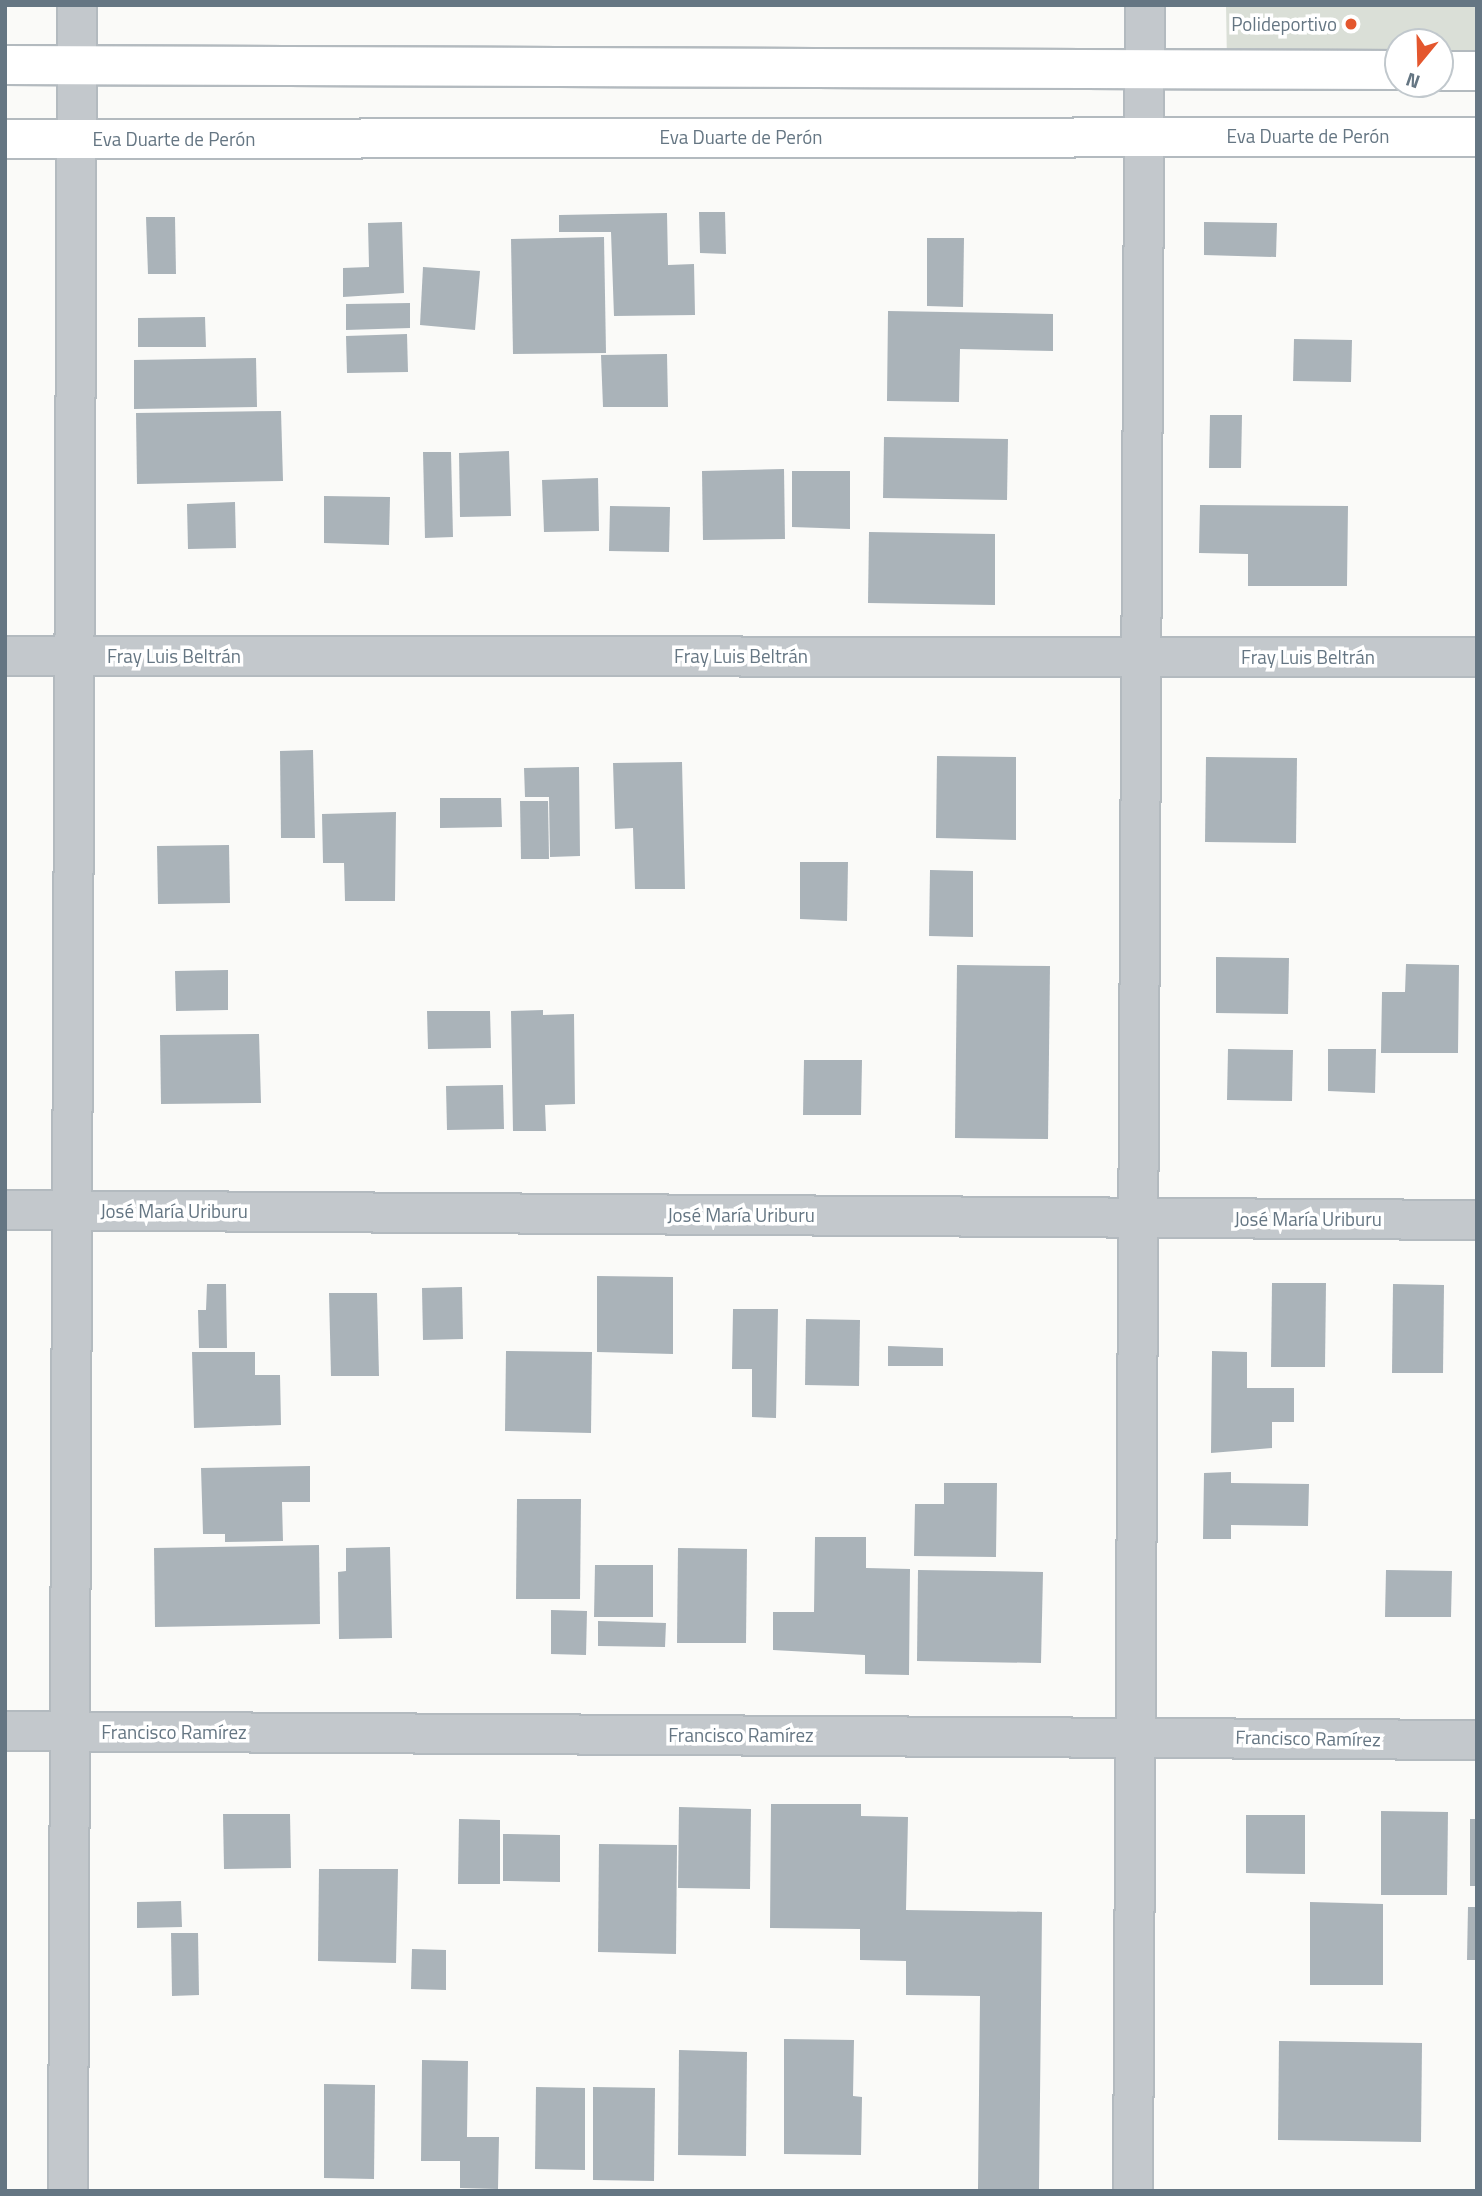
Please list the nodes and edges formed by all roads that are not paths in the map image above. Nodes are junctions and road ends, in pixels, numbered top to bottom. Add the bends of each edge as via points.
1 (77, 5) edge
2 (1145, 5) edge
3 (5, 65) edge
4 (77, 66) junction
5 (1145, 70) junction
6 (1384, 70) edge
7 (1454, 71) edge
8 (1477, 71) edge
9 (1145, 135) junction
10 (1477, 137) edge
11 (5, 139) edge
12 (76, 140) junction
13 (5, 656) edge
14 (75, 656) junction
15 (1141, 656) junction
16 (1477, 657) edge
17 (5, 1210) edge
18 (72, 1211) junction
19 (1138, 1218) junction
20 (1477, 1220) edge
21 (5, 1731) edge
22 (70, 1732) junction
23 (1135, 1737) junction
24 (1477, 1740) edge
25 (68, 2191) edge
26 (1133, 2191) edge

1 - 4 street
2 - 5 street
3 - 4 street
4 - 5 street
4 - 12 street
5 - 6 street
5 - 9 street
7 - 8 street
9 - 10 street, Eva Duarte de Perón
9 - 12 street, Eva Duarte de Perón
9 - 15 street
11 - 12 street, Eva Duarte de Perón
12 - 14 street
13 - 14 street, Fray Luis Beltrán
14 - 15 street, Fray Luis Beltrán
14 - 18 street
15 - 16 street, Fray Luis Beltrán
15 - 19 street
17 - 18 street, José María Uriburu
18 - 19 street, José María Uriburu
18 - 22 street
19 - 20 street, José María Uriburu
19 - 23 street
21 - 22 street, Francisco Ramírez
22 - 23 street, Francisco Ramírez
22 - 25 street
23 - 24 street, Francisco Ramírez
23 - 26 street

